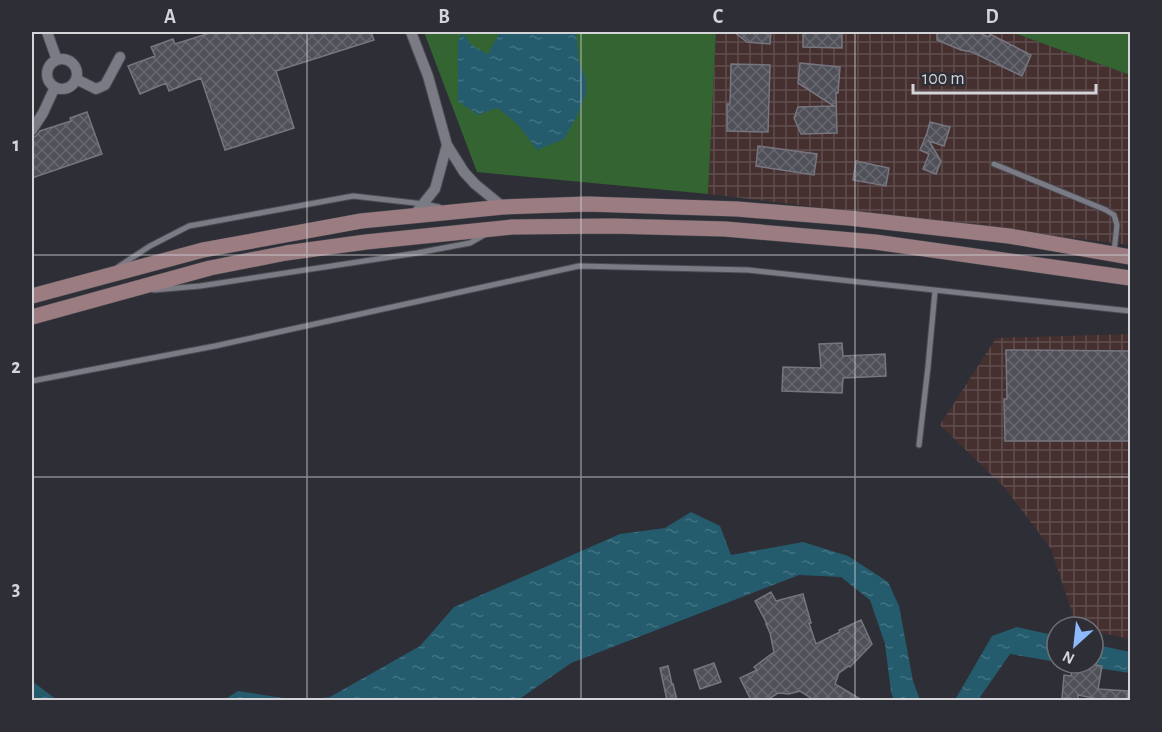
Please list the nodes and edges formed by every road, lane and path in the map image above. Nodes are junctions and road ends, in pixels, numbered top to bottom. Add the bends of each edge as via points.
1 (47, 32) edge
2 (411, 32) edge
3 (120, 57) dead end
4 (57, 60) junction
5 (76, 79) junction
6 (55, 87) junction
7 (32, 130) edge
8 (447, 145) junction
9 (994, 164) dead end
10 (503, 207) junction
11 (420, 209) junction
12 (1114, 253) junction
13 (1131, 257) edge
14 (103, 277) junction
15 (1131, 278) edge
16 (935, 291) junction
17 (32, 296) edge
18 (1131, 311) edge
19 (32, 316) edge
20 (32, 381) edge
21 (918, 445) dead end

1 - 4 street
2 - 8 street
3 - 5 street via 105,85 96,89
4 - 5 street via 65,58 74,63
4 - 6 street via 47,73
5 - 6 street via 68,88
6 - 7 street
8 - 10 street via 464,172
8 - 11 street via 435,189
9 - 12 lane via 1114,215
10 - 11 main road
10 - 12 main road via 587,204 736,209 1009,236
11 - 14 main road via 203,250
11 - 14 lane via 353,196 189,226
12 - 13 main road
14 - 17 main road
15 - 19 main road via 875,242 725,229 512,227 286,253 210,268
16 - 18 lane
16 - 20 lane via 748,270 579,266 215,346
16 - 21 lane

